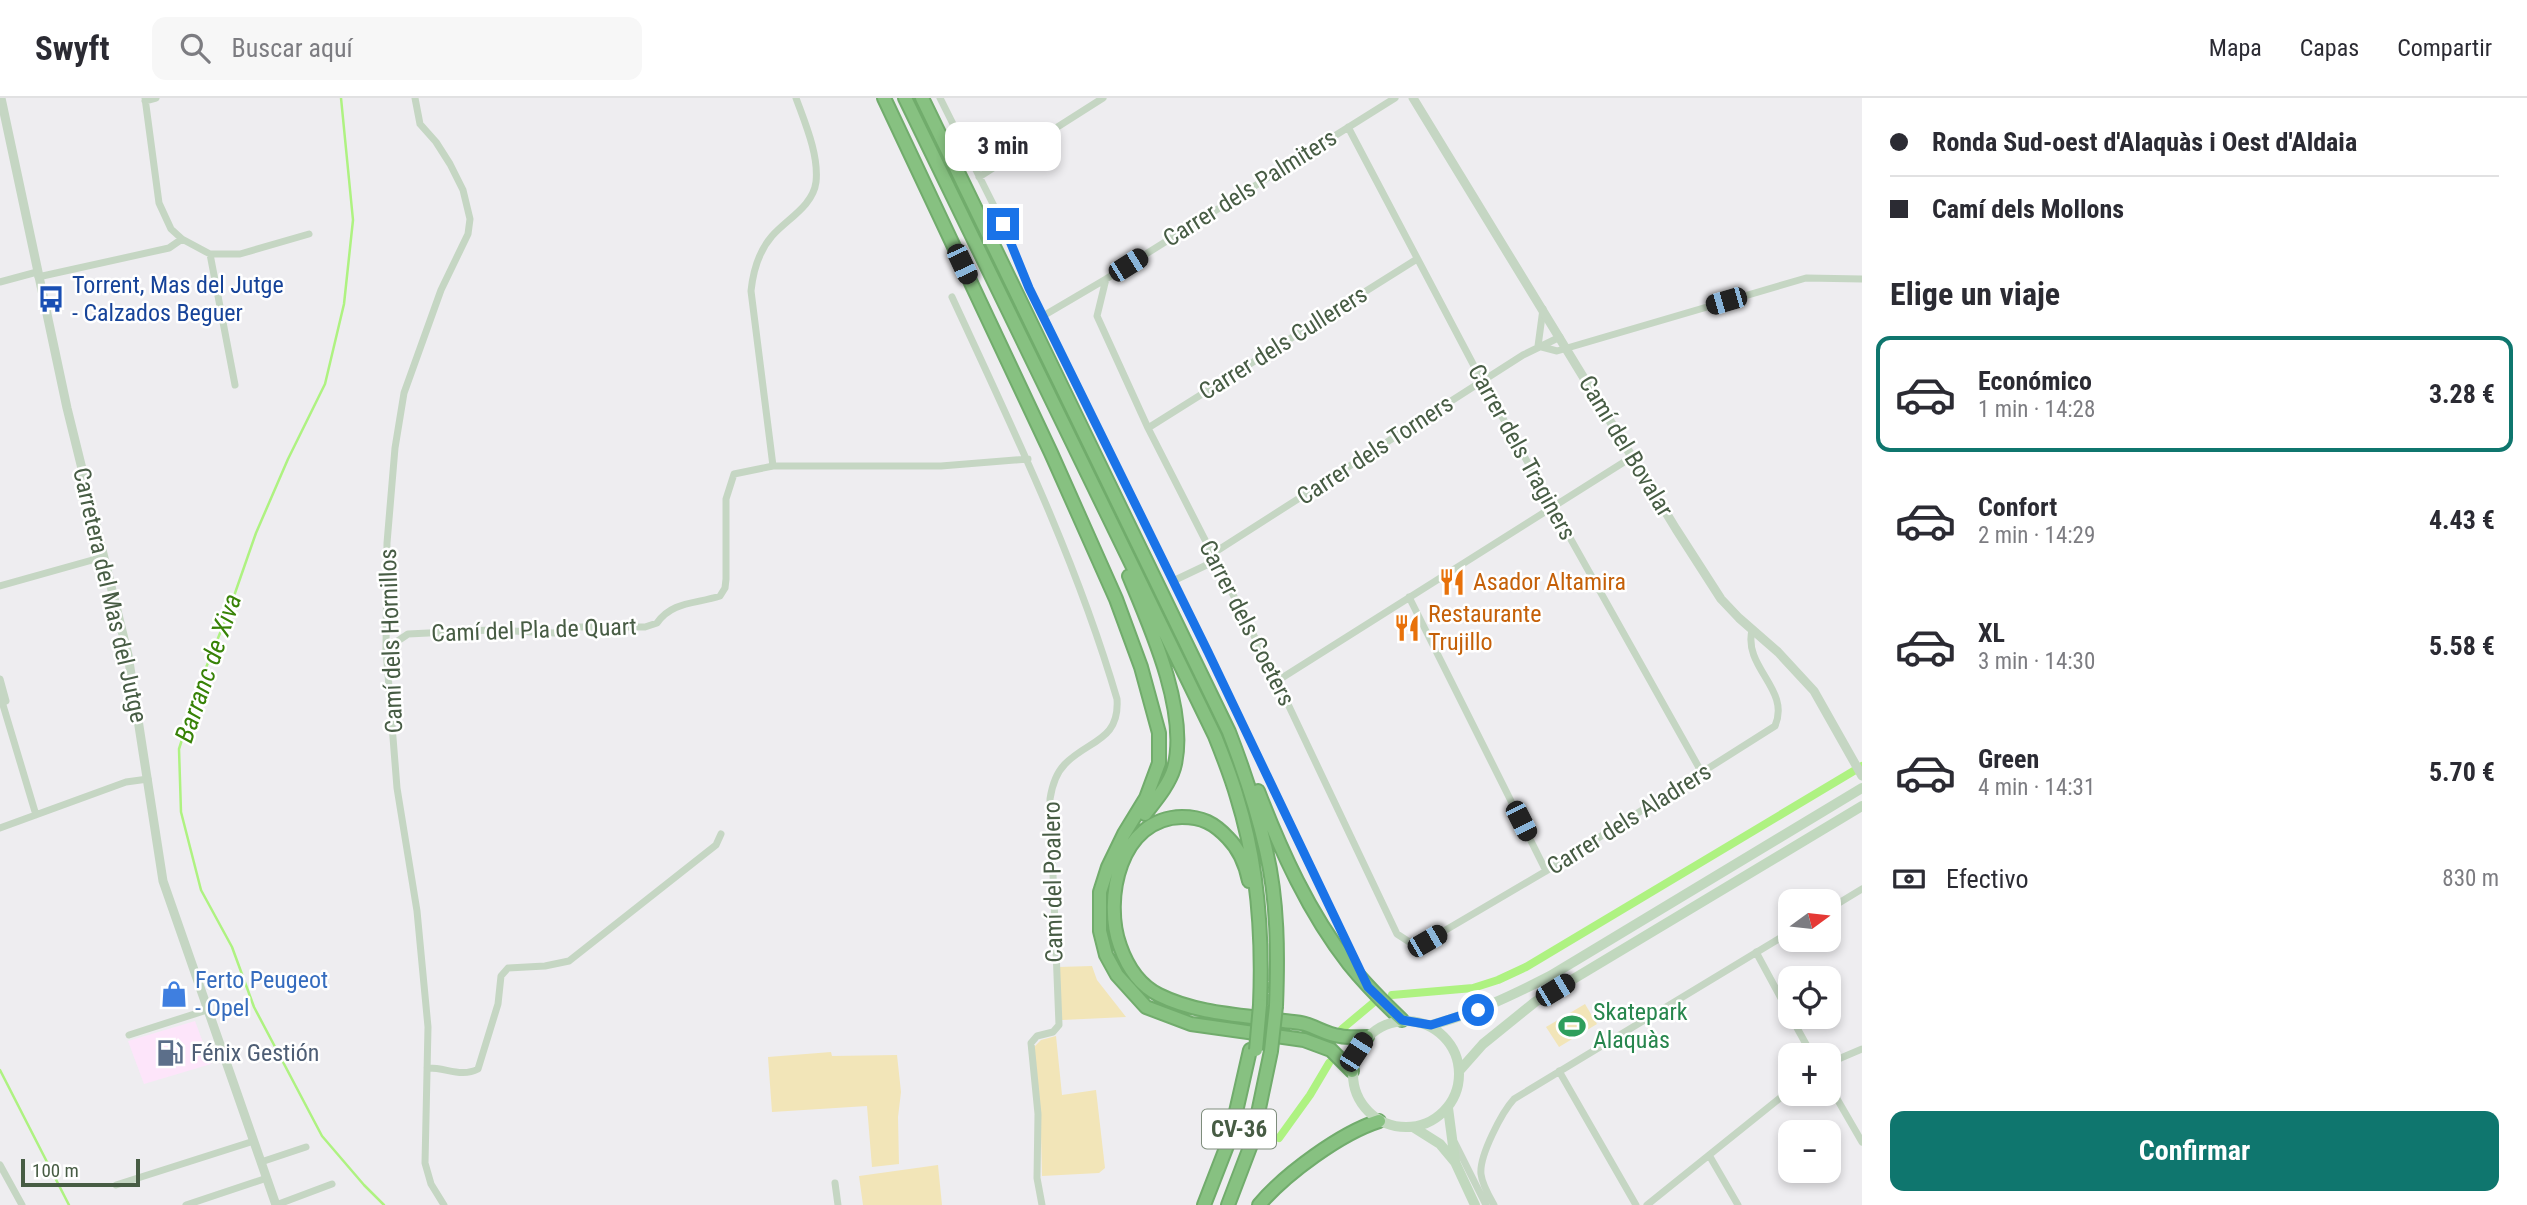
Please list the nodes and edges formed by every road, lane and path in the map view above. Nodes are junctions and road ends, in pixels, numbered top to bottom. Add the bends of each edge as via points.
1 (1, 98) edge
2 (156, 98) edge
3 (415, 98) edge
4 (796, 98) edge
5 (884, 98) edge
6 (905, 98) edge
7 (922, 98) edge
8 (940, 98) edge
9 (1103, 98) edge
10 (1395, 98) edge
11 (1413, 98) edge
12 (145, 99) edge
13 (1348, 127) junction
14 (979, 177) junction
15 (309, 234) dead end
16 (182, 239) junction
17 (210, 254) junction
18 (1418, 259) junction
19 (37, 274) junction
20 (1106, 279) junction
21 (1862, 279) edge
22 (0, 282) edge
23 (952, 297) dead end
24 (1543, 309) junction
25 (1043, 316) junction
26 (1560, 337) junction
27 (1538, 346) junction
28 (1566, 346) junction
29 (1482, 381) junction
30 (235, 385) dead end
31 (1148, 428) junction
32 (1072, 441) junction
33 (1632, 457) junction
34 (1028, 459) junction
35 (773, 466) junction
36 (1553, 507) junction
37 (103, 557) junction
38 (1214, 557) junction
39 (1173, 581) junction
40 (0, 586) edge
41 (1409, 597) junction
42 (1752, 630) junction
43 (1188, 642) junction
44 (386, 649) junction
45 (0, 679) edge
46 (1277, 681) junction
47 (0, 695) edge
48 (6, 709) junction
49 (1702, 773) junction
50 (1862, 776) edge
51 (148, 779) junction
52 (1862, 788) edge
53 (1862, 806) edge
54 (36, 815) junction
55 (0, 828) edge
56 (721, 834) dead end
57 (1108, 867) junction
58 (1546, 871) junction
59 (1862, 889) edge
60 (1841, 902) edge
61 (1778, 939) edge
62 (1427, 941) joint
63 (1756, 952) junction
64 (1368, 987) junction
65 (1778, 992) edge
66 (1257, 1005) junction
67 (207, 1010) junction
68 (1402, 1020) junction
69 (1431, 1025) junction
70 (129, 1035) dead end
71 (1367, 1037) junction
72 (1862, 1049) edge
73 (1253, 1050) junction
74 (1841, 1058) edge
75 (427, 1068) junction
76 (1352, 1070) junction
77 (1460, 1070) junction
78 (1559, 1071) junction
79 (1778, 1100) edge
80 (1841, 1106) edge
81 (1448, 1108) junction
82 (1379, 1121) junction
83 (1413, 1128) junction
84 (1451, 1135) junction
85 (254, 1140) junction
86 (1862, 1142) edge
87 (306, 1147) dead end
88 (1709, 1155) junction
89 (261, 1162) junction
90 (1455, 1162) junction
91 (0, 1165) edge
92 (267, 1178) junction
93 (835, 1183) dead end
94 (332, 1184) dead end
95 (116, 1185) dead end
96 (22, 1205) edge
97 (186, 1205) edge
98 (276, 1205) edge
99 (444, 1205) edge
100 (838, 1205) edge
101 (1042, 1205) edge
102 (1204, 1205) edge
103 (1211, 1205) edge
104 (1228, 1205) edge
105 (1259, 1205) edge
106 (1475, 1205) edge
107 (1486, 1205) edge
108 (1494, 1205) edge
109 (1636, 1205) edge
110 (1647, 1205) edge
111 (1738, 1205) edge

1 - 19 street, Carretera del Mas del Jutge
2 - 12 street
3 - 44 street, Camí dels Hornillos via 420,124 450,164 470,219 404,393 387,543
4 - 35 street via 815,159 816,183 811,197 771,237 753,273 751,291
5 - 57 highway via 1051,453 1141,667 1159,733 1158,763 1146,799
6 - 32 highway, CV-36
7 - 43 highway, CV-36
8 - 14 street
9 - 14 street
10 - 13 street, Carrer dels Palmiters
11 - 24 street, Camí del Bovalar
12 - 16 street via 159,202 171,229
13 - 18 street, Carrer dels Traginers
13 - 20 street, Carrer dels Palmiters
14 - 25 street
15 - 17 street via 240,254
16 - 17 street
16 - 19 street via 169,248
17 - 30 street
18 - 29 street, Carrer dels Traginers
18 - 31 street, Carrer dels Cullerers
19 - 22 street
19 - 37 street, Carretera del Mas del Jutge
20 - 25 street, Carrer dels Palmiters
20 - 31 street, Carrer dels Coeters via 1097,316
21 - 28 street via 1806,278
23 - 34 street
24 - 26 street, Camí del Bovalar
24 - 27 street
25 - 39 street
26 - 27 street, Carrer dels Torners
26 - 28 street, Camí del Bovalar
27 - 28 street via 1557,351
27 - 29 street, Carrer dels Torners
28 - 33 street, Camí del Bovalar
29 - 36 street, Carrer dels Traginers
29 - 38 street, Carrer dels Torners
31 - 38 street, Carrer dels Coeters
32 - 57 highway via 1081,472 1149,623 1179,739 1173,771
32 - 66 highway, CV-36 via 1215,736 1237,798 1258,898 1262,957
33 - 36 street
33 - 42 street, Camí del Bovalar via 1721,599
34 - 35 street, Camí del Pla de Quart via 941,467
34 - 101 street, Camí del Poalero via 1087,606 1118,705 1107,735 1064,764 1049,799 1059,1025 1031,1043
35 - 44 street, Camí del Pla de Quart via 734,474 726,499 726,579 720,596 672,608 657,623 645,627 408,634
36 - 41 street
36 - 49 street, Carrer dels Traginers
37 - 40 street
37 - 51 street, Carretera del Mas del Jutge via 128,655
38 - 39 street, Carrer dels Torners
38 - 46 street, Carrer dels Coeters
39 - 64 street
41 - 46 street
41 - 58 street
42 - 49 street, Carrer dels Aladrers via 1750,647 1776,694 1780,715 1775,726
42 - 50 street, Camí del Bovalar via 1814,691
43 - 64 highway via 1234,729 1279,844 1325,929
43 - 104 highway, CV-36, bridge via 1252,794 1274,898 1278,955 1271,1051 1252,1142
44 - 75 street, Camí dels Hornillos via 397,788 417,911 428,1027
45 - 48 street
46 - 62 street, Carrer dels Coeters via 1397,934 1413,945
47 - 48 street
48 - 54 street
49 - 58 street, Carrer dels Aladrers
51 - 54 street via 126,782
51 - 67 street, Carretera del Mas del Jutge via 163,881
52 - 69 main road via 1550,976 1513,996
53 - 77 main road via 1535,1002 1483,1044
54 - 55 street
56 - 75 street via 716,845 569,961 509,968 501,976 498,1004 478,1069 462,1074
57 - 76 highway via 1099,908 1106,955 1146,1007 1191,1024 1304,1040 1331,1051
58 - 62 street, Carrer dels Aladrers
59 - 60 street
61 - 63 street
63 - 65 street
63 - 78 street
64 - 68 highway
66 - 71 highway via 1252,898 1248,872 1235,845 1216,826 1198,817 1152,825 1133,842 1120,866 1112,906 1114,928 1136,978 1156,994 1191,1008 1303,1023 1338,1036
66 - 73 highway, CV-36, bridge
67 - 70 street
67 - 85 street, Carretera del Mas del Jutge
68 - 69 main road
68 - 71 main road via 1382,1025
69 - 77 main road via 1451,1044
71 - 76 main road via 1356,1052
72 - 74 street
73 - 102 highway via 1230,1138
73 - 103 highway, CV-36 via 1248,1096
75 - 99 street, Camí dels Hornillos via 425,1163
76 - 82 main road via 1364,1108
77 - 81 main road via 1458,1090
78 - 108 street via 1507,1107 1481,1162 1481,1177
78 - 109 street
79 - 88 street
80 - 86 street
81 - 83 main road via 1433,1121
81 - 84 main road
82 - 83 main road
82 - 105 highway via 1356,1128 1311,1158
83 - 90 main road via 1440,1143
84 - 90 main road
84 - 107 street
85 - 89 street, Carretera del Mas del Jutge
85 - 95 street
87 - 89 street
88 - 110 street
88 - 111 street
89 - 92 street, Carretera del Mas del Jutge
90 - 106 main road
91 - 96 street
92 - 97 street
92 - 98 street, Carretera del Mas del Jutge
93 - 100 street
94 - 98 street

